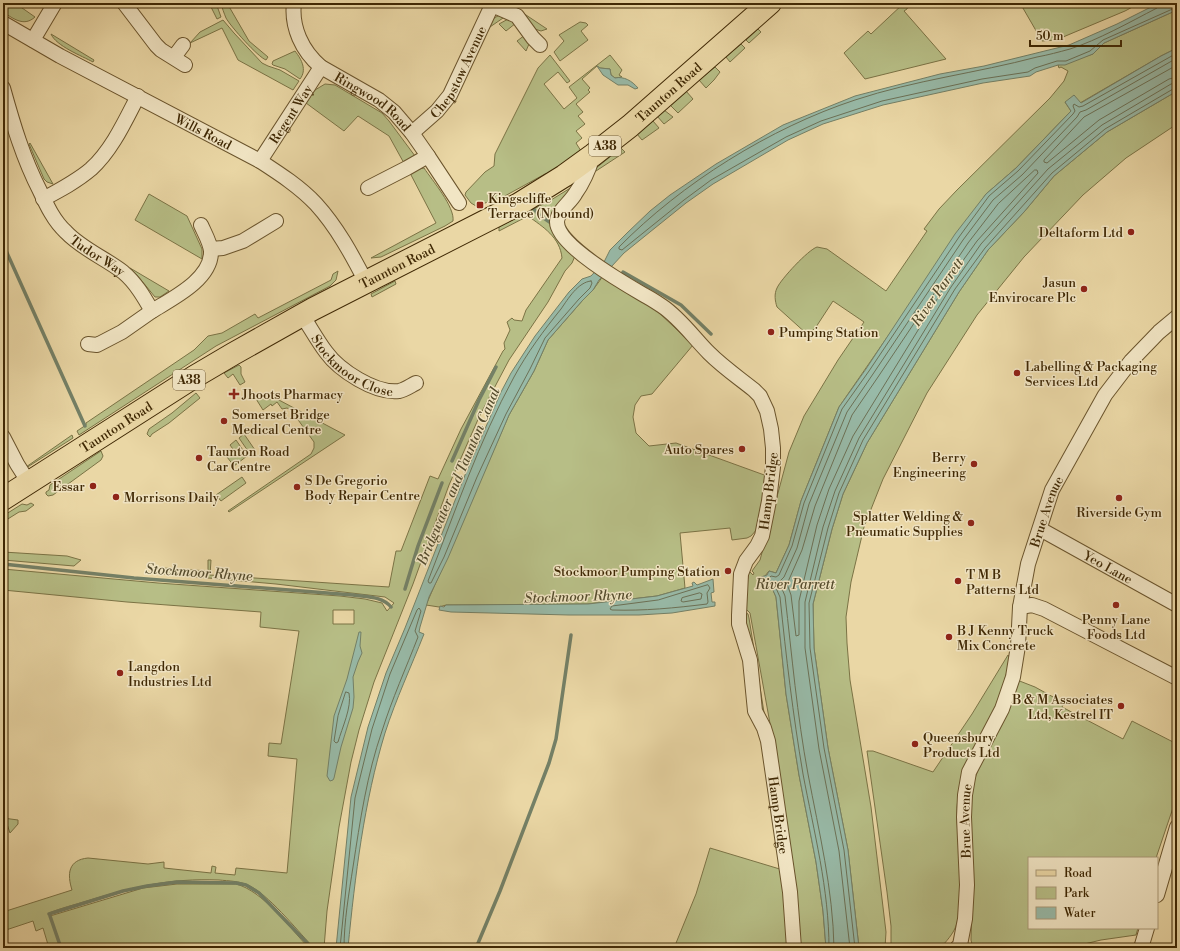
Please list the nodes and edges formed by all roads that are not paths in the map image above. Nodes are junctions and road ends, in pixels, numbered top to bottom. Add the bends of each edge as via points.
1 (55, 3) edge
2 (124, 3) edge
3 (294, 3) edge
4 (770, 3) edge
5 (492, 4) edge
6 (3, 23) edge
7 (33, 40) junction
8 (183, 45) dead end
9 (540, 45) dead end
10 (321, 67) junction
11 (3, 88) edge
12 (138, 96) junction
13 (412, 134) junction
14 (594, 155) junction
15 (428, 156) junction
16 (260, 161) junction
17 (374, 180) dead end
18 (43, 199) junction
19 (459, 203) dead end
20 (267, 222) dead end
21 (200, 225) dead end
22 (211, 248) junction
23 (366, 282) junction
24 (152, 311) junction
25 (302, 315) junction
26 (1177, 317) edge
27 (95, 347) dead end
28 (416, 383) dead end
29 (3, 437) edge
30 (29, 483) junction
31 (3, 500) edge
32 (1040, 530) junction
33 (1177, 605) edge
34 (1020, 607) junction
35 (1177, 678) edge
36 (1177, 827) edge
37 (1158, 892) edge
38 (1147, 929) edge
39 (794, 948) edge
40 (957, 948) edge
41 (1141, 948) edge

1 - 7 street
2 - 8 street via 161,50 179,61
3 - 10 street, Ringwood Road via 295,23 300,39
4 - 14 main road, Taunton Road / A38
5 - 9 street via 517,16
5 - 13 street, Chepstow Avenue via 450,95
6 - 7 street, Wills Road
7 - 12 street, Wills Road
10 - 13 street, Ringwood Road via 387,106
10 - 16 street, Regent Way
11 - 18 street, Tudor Way via 17,138
12 - 16 street, Wills Road
12 - 18 street via 101,158 78,178
13 - 15 street, Ringwood Road
14 - 23 main road, Taunton Road / A38 via 519,204
14 - 39 street, Hamp Bridge via 576,194 559,216 557,222 562,236 589,260 663,306 711,354 760,396 772,429 773,467 769,501 762,536 741,574 739,624 750,660 755,711 768,741 790,892
15 - 17 street via 407,168
15 - 19 street, Ringwood Road
16 - 23 street, Wills Road via 294,185 315,204 339,236
18 - 24 street, Tudor Way via 66,233 81,246 128,276
20 - 22 street via 243,242 223,248
21 - 22 street
22 - 24 street via 209,262 199,279
23 - 25 main road, Taunton Road / A38
24 - 27 street
25 - 28 street, Stockmoor Close via 331,358 358,379 393,391 405,390
25 - 30 main road, Taunton Road / A38 via 194,377
26 - 32 street, Brue Avenue via 1131,361 1105,394 1052,490
29 - 30 street
30 - 31 main road, Taunton Road / A38
32 - 33 street, Yeo Lane
32 - 34 street, Brue Avenue via 1028,564
34 - 35 street via 1032,605 1044,609
34 - 40 street, Brue Avenue via 1013,677 1002,709 969,772 964,817 967,885 965,919 960,945
36 - 37 street
38 - 41 street

